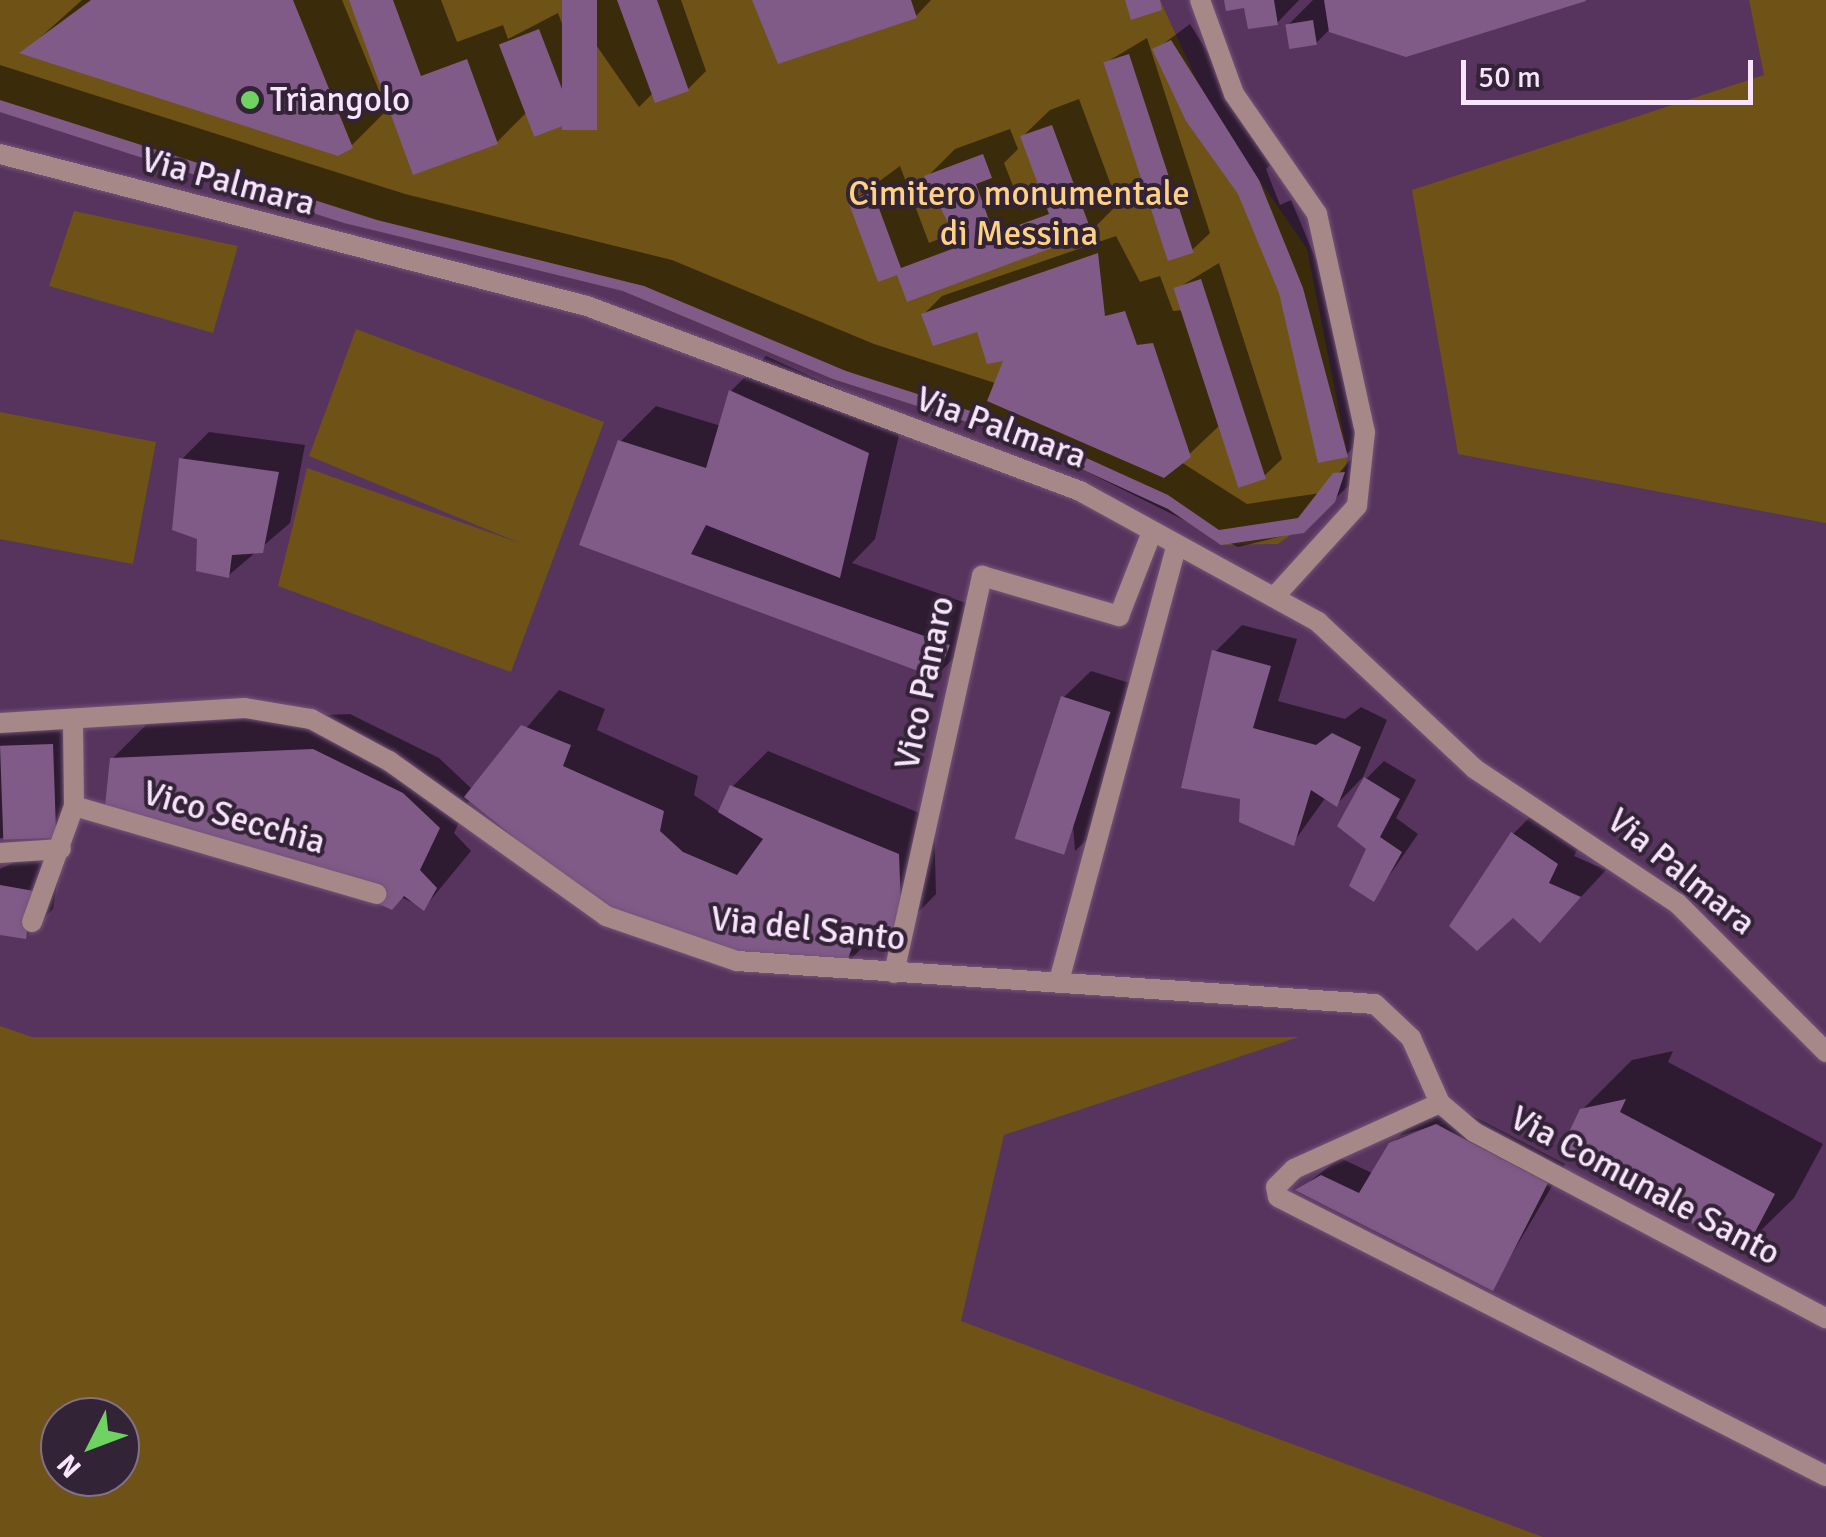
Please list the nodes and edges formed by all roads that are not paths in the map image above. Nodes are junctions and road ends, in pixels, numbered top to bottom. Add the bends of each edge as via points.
1 (1200, 0) edge
2 (0, 154) edge
3 (1152, 532) junction
4 (1176, 547) junction
5 (1274, 596) junction
6 (74, 719) junction
7 (0, 723) edge
8 (74, 806) junction
9 (62, 848) junction
10 (0, 852) edge
11 (376, 894) dead end
12 (32, 922) dead end
13 (894, 972) junction
14 (1059, 981) junction
15 (1826, 1052) edge
16 (1440, 1103) junction
17 (1826, 1318) edge
18 (1826, 1476) edge

1 - 5 street via 1234,94 1317,214 1365,432 1357,506
2 - 3 street, Via Palmara via 586,306 1014,462
3 - 4 street, Via Palmara
3 - 13 street, Vico Panaro via 1119,616 982,576
4 - 5 street, Via Palmara
4 - 14 street
5 - 15 street, Via Palmara via 1318,622 1475,769 1677,903
6 - 7 street, Via del Santo
6 - 8 street
6 - 13 street, Via del Santo via 245,708 312,719 639,931 737,961
8 - 9 street
8 - 11 street, Vico Secchia
9 - 10 street
9 - 12 street
13 - 14 street, Via del Santo
14 - 16 street, Via del Santo via 1375,1004 1411,1038
16 - 17 street, Via Comunale Santo via 1500,1148
16 - 18 street via 1294,1169 1276,1187 1278,1197

